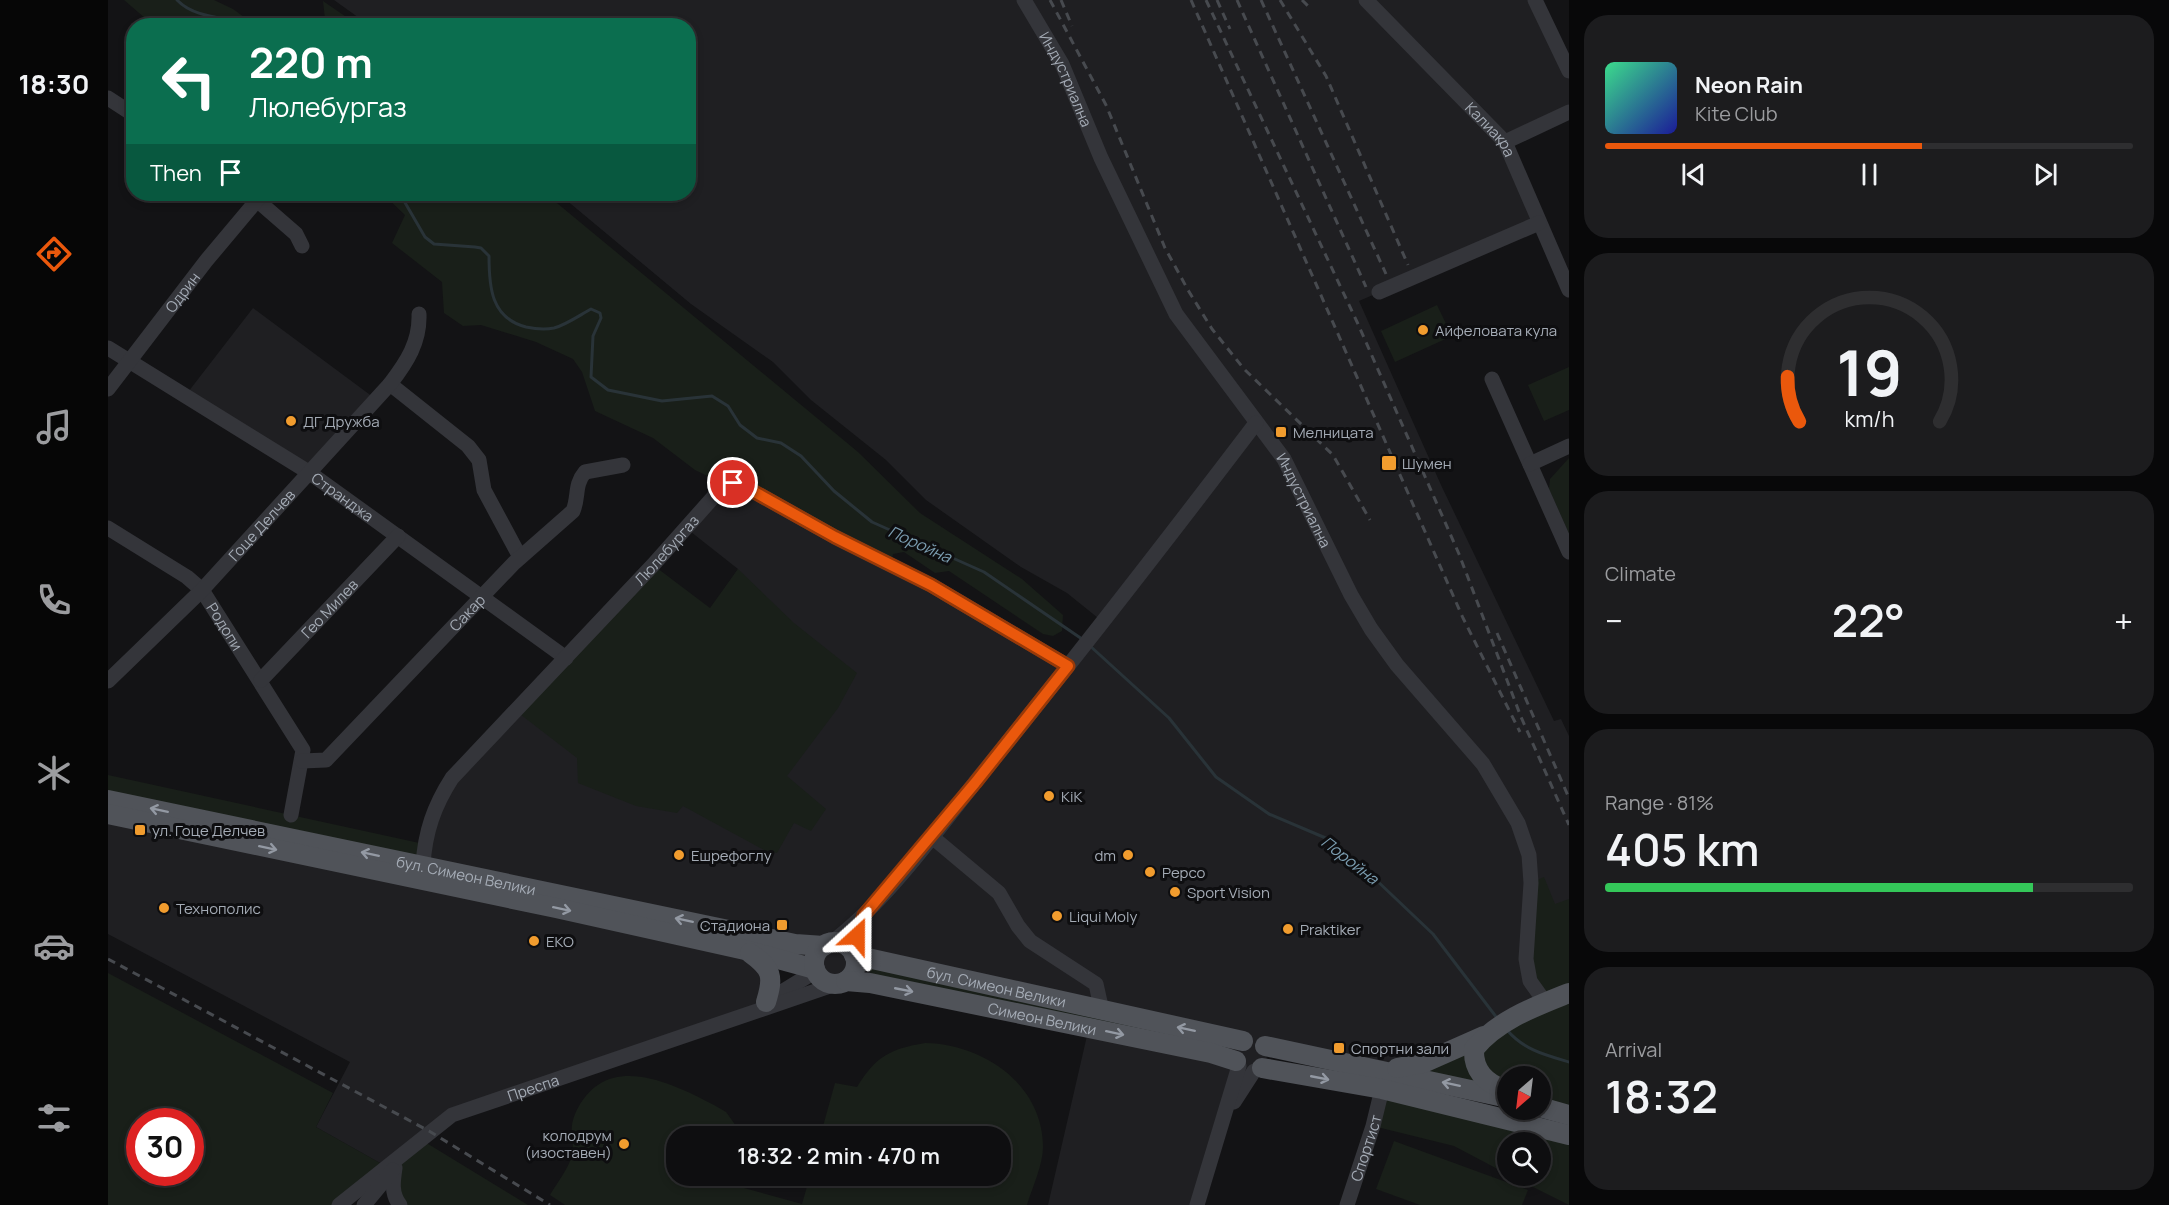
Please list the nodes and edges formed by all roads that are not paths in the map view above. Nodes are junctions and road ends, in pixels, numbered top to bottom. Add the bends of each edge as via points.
1 (1023, 0) edge
2 (1366, 0) edge
3 (1535, 0) edge
4 (1569, 71) edge
5 (108, 98) edge
6 (126, 110) edge
7 (1569, 112) edge
8 (1505, 142) junction
9 (250, 201) edge
10 (260, 201) edge
11 (1539, 223) junction
12 (302, 246) dead end
13 (1569, 290) edge
14 (1379, 292) dead end
15 (419, 314) dead end
16 (108, 348) edge
17 (128, 361) junction
18 (1492, 379) dead end
19 (390, 384) junction
20 (108, 389) edge
21 (1256, 423) junction
22 (1569, 446) edge
23 (1530, 464) junction
24 (623, 465) dead end
25 (310, 473) junction
26 (108, 528) edge
27 (398, 536) junction
28 (1569, 552) edge
29 (520, 557) junction
30 (202, 590) junction
31 (481, 596) junction
32 (566, 658) junction
33 (1072, 660) junction
34 (261, 680) junction
35 (108, 681) edge
36 (302, 761) junction
37 (108, 800) edge
38 (108, 814) edge
39 (291, 815) dead end
40 (931, 836) junction
41 (423, 865) junction
42 (864, 915) junction
43 (828, 944) junction
44 (745, 950) junction
45 (854, 954) junction
46 (816, 970) junction
47 (841, 983) junction
48 (1569, 993) edge
49 (766, 1002) junction
50 (1545, 1002) junction
51 (1102, 1011) junction
52 (750, 1013) junction
53 (1486, 1034) junction
54 (1243, 1041) junction
55 (1265, 1046) junction
56 (1248, 1067) junction
57 (1381, 1069) junction
58 (1497, 1087) edge
59 (1382, 1089) junction
60 (1497, 1095) edge
61 (1551, 1110) edge
62 (1568, 1115) edge
63 (1569, 1135) edge
64 (391, 1168) junction
65 (364, 1186) junction
66 (339, 1205) edge
67 (347, 1205) edge
68 (364, 1205) edge
69 (400, 1205) edge
70 (1197, 1205) edge
71 (1347, 1205) edge

1 - 21 street, Индустриална via 1062,64 1101,158 1176,314
2 - 8 street, Калиакра
3 - 4 street
5 - 6 street
7 - 8 street
8 - 11 street, Калиакра
9 - 17 street, Одрин
10 - 12 street via 296,234
11 - 13 street, Калиакра
11 - 14 street
15 - 19 street, Гоце Делчев via 418,340
16 - 17 street, Странджа
17 - 20 street, Одрин
17 - 25 street, Странджа
18 - 23 street
19 - 25 street, Гоце Делчев
19 - 29 street via 479,459 484,490
21 - 33 street
21 - 50 street, Индустриална via 1296,480 1371,629 1483,764 1518,823 1529,855 1531,883 1526,959 1530,981
22 - 23 street
23 - 28 street
24 - 29 street, Сакар via 585,472 578,480 573,511
25 - 27 street, Странджа
25 - 30 street, Гоце Делчев
26 - 30 street, Родопи
27 - 31 street, Странджа
27 - 34 street, Гео Милев
29 - 31 street, Сакар
30 - 34 street, Родопи
30 - 35 street, Гоце Делчев
31 - 32 street, Странджа
31 - 36 street, Сакар via 326,760
32 - 33 street, Люлебургаз via 725,484 733,483
32 - 41 street, Люлебургаз via 452,778 432,816
33 - 40 street
34 - 36 street, Родопи via 303,750
36 - 39 street
41 -> 37 main road, бул. Симеон Велики
38 -> 44 main road, бул. Симеон Велики
40 - 42 street
40 - 51 street via 999,893 1030,941 1096,984
43 -> 41 main road, бул. Симеон Велики via 795,944
42 - 43 street
42 - 45 street
43 - 45 main road via 844,944
43 - 46 main road via 816,956
44 - 46 main road
44 - 49 main road via 769,971 772,983
45 - 47 main road via 855,969
45 - 51 main road, бул. Симеон Велики
46 - 47 main road via 824,981
46 - 49 street
47 - 52 street, Преспа
47 -> 56 main road, Симеон Велики via 870,983 1078,1025 1211,1053
48 - 50 main road
49 - 52 street
50 - 53 main road
54 -> 51 main road, бул. Симеон Велики
52 - 64 street, Преспа via 452,1115 441,1120
53 - 57 main road via 1423,1063
53 - 58 main road via 1474,1049 1476,1068
54 - 55 main road via 1257,1040
54 - 56 main road via 1235,1052
55 - 56 main road via 1268,1055
55 - 57 main road
56 -> 59 main road
56 - 70 street via 1226,1114
60 -> 57 main road
59 - 63 main road
59 - 71 street, Спортист
61 - 62 main road
64 - 65 street, Преспа
64 - 68 street
64 - 69 street
65 - 66 street, Преспа
65 - 67 street

